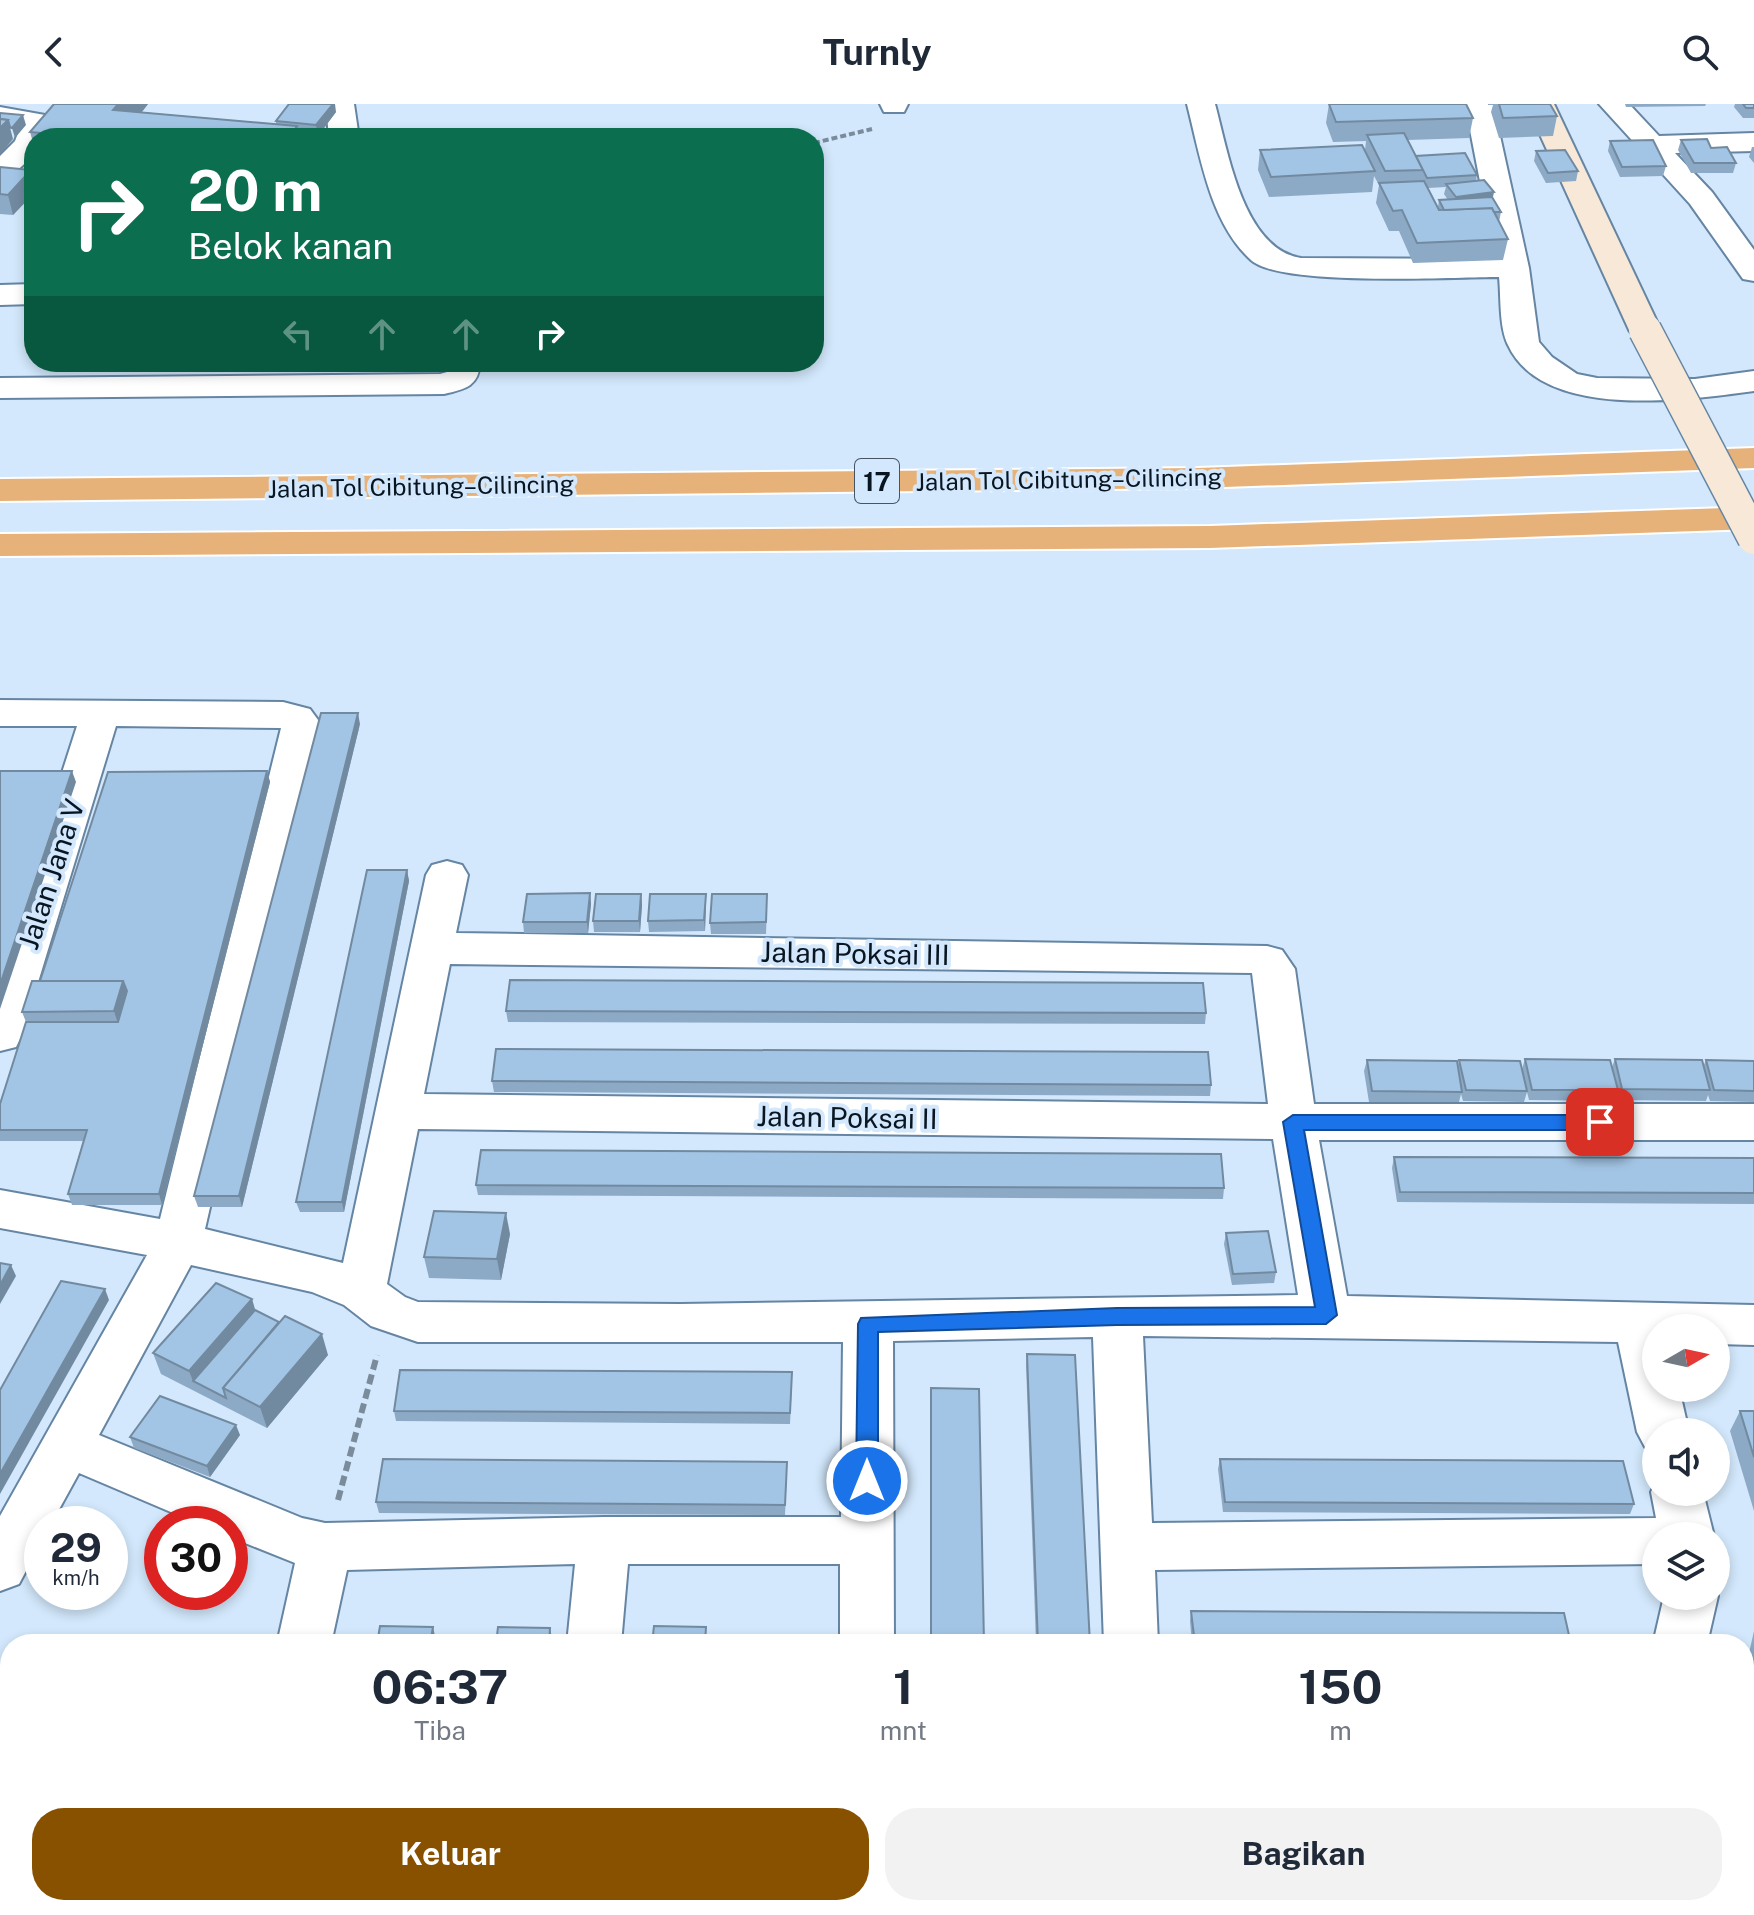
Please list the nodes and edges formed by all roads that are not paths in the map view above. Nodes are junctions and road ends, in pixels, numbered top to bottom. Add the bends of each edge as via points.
1 (340, 104) edge
2 (1201, 104) edge
3 (1479, 104) edge
4 (1540, 104) edge
5 (1613, 104) edge
6 (0, 116) edge
7 (35, 128) edge
8 (343, 128) edge
9 (1754, 142) edge
10 (1652, 145) junction
11 (24, 146) edge
12 (0, 171) edge
13 (1513, 268) junction
14 (1752, 268) edge
15 (24, 294) edge
16 (0, 295) edge
17 (463, 372) edge
18 (126, 374) edge
19 (294, 374) edge
20 (1754, 381) edge
21 (0, 388) edge
22 (1754, 458) edge
23 (0, 490) edge
24 (1754, 518) edge
25 (1754, 538) edge
26 (0, 545) edge
27 (0, 713) edge
28 (101, 713) junction
29 (447, 875) dead end
30 (433, 948) junction
31 (0, 1035) edge
32 (401, 1111) junction
33 (1293, 1122) junction
34 (1754, 1122) edge
35 (0, 1209) edge
36 (178, 1244) junction
37 (374, 1301) junction
38 (1326, 1315) junction
39 (1117, 1316) junction
40 (1639, 1322) junction
41 (868, 1324) junction
42 (1754, 1325) edge
43 (1660, 1418) edge
44 (67, 1445) junction
45 (604, 1540) junction
46 (867, 1541) junction
47 (1642, 1541) edge
48 (325, 1547) junction
49 (1127, 1547) junction
50 (0, 1567) edge
51 (1688, 1610) edge
52 (306, 1634) edge
53 (595, 1634) edge
54 (867, 1634) edge
55 (1131, 1634) edge
56 (1682, 1634) edge

1 - 8 street
2 - 13 street via 1240,225 1262,255 1301,267
3 - 13 street
4 - 25 street, bridge via 1645,330
5 - 10 street
6 - 7 street via 35,121
9 - 10 street
10 - 14 street via 1701,198
11 - 12 street
13 - 20 street via 1523,343 1540,364 1566,381 1597,388 1695,389
15 - 16 street
17 - 19 street via 463,377 444,384
18 - 19 street
18 - 21 street
22 - 23 highway, Jalan Tol Cibitung–Cilincing / 17 via 1198,478
24 - 26 highway, Jalan Tol Cibitung–Cilincing / 17 via 1210,537
27 - 28 street
28 - 31 street, Jalan Jana V
28 - 36 street via 283,715 301,724
29 - 30 street
30 - 32 street
30 - 33 street, Jalan Poksai III via 1256,958 1273,969
32 - 33 street, Jalan Poksai II
32 - 37 street
33 - 34 street, Jalan Poksai II
33 - 38 street
35 - 36 street
36 - 37 street via 319,1274
36 - 44 street
37 - 41 street via 418,1322
38 - 39 street
38 - 40 street
39 - 41 street
39 - 49 street
40 - 42 street
40 - 43 street
41 - 46 street
44 - 48 street via 298,1541
44 - 50 street
45 - 46 street
45 - 48 street
45 - 53 street
46 - 54 street
47 - 49 street
48 - 52 street
49 - 55 street
51 - 56 street

